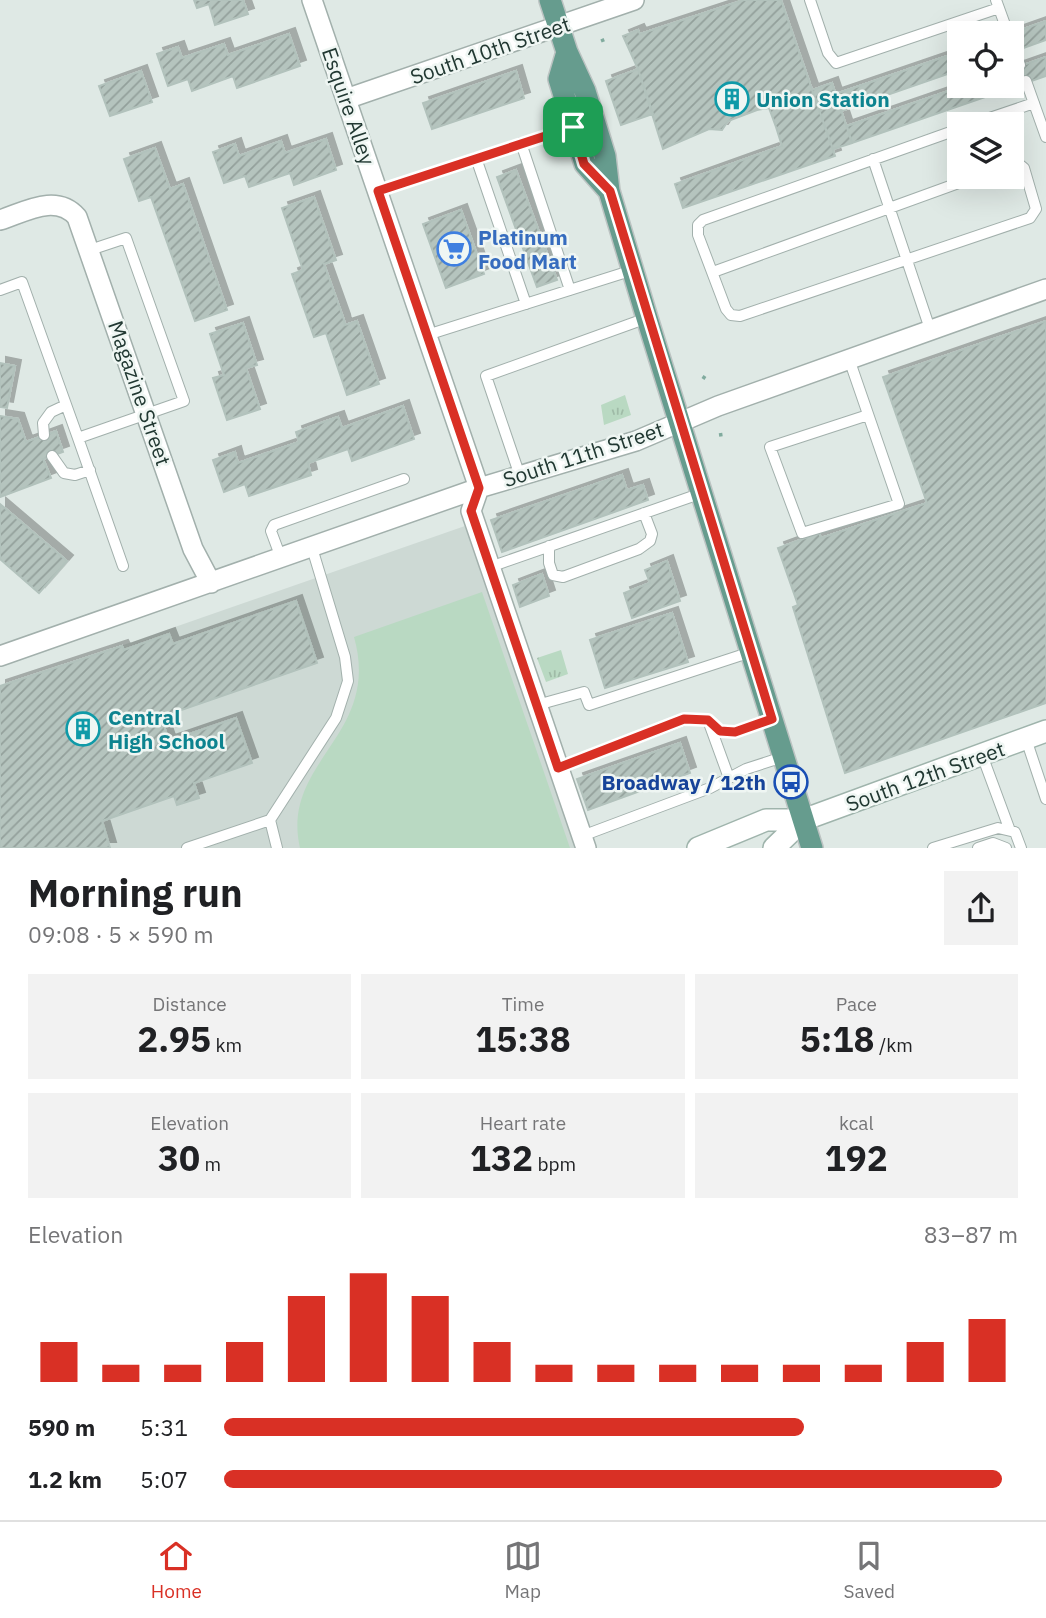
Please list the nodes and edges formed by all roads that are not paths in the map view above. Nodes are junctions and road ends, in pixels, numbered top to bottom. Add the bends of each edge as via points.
1 (312, 0) edge
2 (550, 0) edge
3 (634, 0) edge
4 (810, 0) edge
5 (998, 4) edge
6 (1004, 21) edge
7 (559, 26) junction
8 (567, 52) junction
9 (1026, 81) dead end
10 (346, 99) junction
11 (1034, 103) junction
12 (1007, 112) edge
13 (573, 127) junction
14 (947, 133) edge
15 (1046, 137) edge
16 (521, 143) junction
17 (476, 158) junction
18 (873, 159) junction
19 (1024, 168) edge
20 (947, 187) edge
21 (378, 191) junction
22 (610, 191) junction
23 (889, 208) junction
24 (0, 220) edge
25 (90, 250) junction
26 (906, 260) junction
27 (633, 270) junction
28 (713, 272) junction
29 (1046, 289) edge
30 (0, 290) edge
31 (570, 290) junction
32 (526, 304) junction
33 (647, 318) junction
34 (930, 329) junction
35 (427, 335) junction
36 (849, 359) junction
37 (66, 405) junction
38 (146, 412) junction
39 (868, 415) junction
40 (681, 422) junction
41 (44, 435) dead end
42 (78, 438) junction
43 (52, 456) dead end
44 (90, 470) junction
45 (520, 476) junction
46 (404, 479) dead end
47 (479, 488) junction
48 (702, 492) junction
49 (644, 513) junction
50 (549, 546) junction
51 (312, 548) junction
52 (281, 559) junction
53 (123, 566) dead end
54 (490, 567) junction
55 (211, 583) junction
56 (752, 652) junction
57 (0, 656) edge
58 (537, 705) junction
59 (772, 719) junction
60 (708, 720) junction
61 (1036, 735) edge
62 (982, 755) junction
63 (784, 757) junction
64 (558, 768) junction
65 (729, 778) junction
66 (1046, 799) edge
67 (270, 820) junction
68 (803, 821) junction
69 (1009, 828) junction
70 (584, 842) edge
71 (187, 848) edge
72 (278, 848) edge
73 (698, 848) edge
74 (774, 848) edge
75 (812, 848) edge
76 (933, 848) edge
77 (978, 848) edge
78 (1006, 848) edge
79 (1021, 848) edge

1 - 10 street, Esquire Alley
2 - 7 main road
3 - 7 street, South 10th Street
4 - 5 lane via 828,53 836,63
5 - 6 lane
7 - 8 main road
7 - 10 street, South 10th Street
8 - 13 main road via 559,79
8 - 22 main road via 585,91 605,156
9 - 11 lane
10 - 21 street, Esquire Alley
11 - 12 lane
11 - 15 lane
13 - 16 lane
13 - 22 main road via 584,164
14 - 18 lane
16 - 17 lane
16 - 31 lane
17 - 21 lane
17 - 32 lane
18 - 23 lane
18 - 28 lane via 703,220 698,235
19 - 26 lane via 1034,215
20 - 23 lane
21 - 35 street, Esquire Alley
22 - 27 main road
23 - 26 lane
23 - 28 lane
24 - 25 street, Magazine Street via 48,204 65,207 77,217
25 - 38 street, Magazine Street
25 - 38 lane via 125,238 184,401
26 - 28 lane via 740,316 726,309
26 - 34 lane
27 - 31 lane
27 - 33 main road
29 - 34 street, South 11th Street
30 - 37 lane via 22,282
31 - 32 lane
32 - 35 lane
33 - 40 main road
33 - 45 lane via 486,376
34 - 36 street, South 11th Street
35 - 47 street, Esquire Alley
36 - 39 lane
36 - 40 street, South 11th Street
37 - 41 lane via 51,412 43,423
37 - 42 lane
38 - 42 lane
38 - 55 street, Magazine Street via 193,549
39 - 39 lane via 899,504 802,533 770,447
40 - 45 street, South 11th Street via 636,441
40 - 48 main road
42 - 44 lane
43 - 44 lane via 64,473
44 - 53 lane
45 - 47 street, South 11th Street
46 - 52 lane via 274,525 271,531
47 - 51 street, South 11th Street
47 - 54 street, Esquire Alley via 471,511
48 - 49 lane
48 - 56 main road
49 - 50 lane
49 - 50 lane via 650,541 563,577 553,575
50 - 54 lane
51 - 52 street, South 11th Street
51 - 67 lane via 348,681 336,718
52 - 55 street, South 11th Street
54 - 58 street, Esquire Alley
55 - 57 street, South 11th Street
56 - 58 lane via 589,705 584,692
56 - 59 main road
58 - 64 street, Esquire Alley
59 - 60 lane via 735,732 720,731
59 - 63 main road
60 - 64 lane via 684,719
60 - 65 lane
61 - 62 street, South 12th Street
61 - 66 lane
62 - 68 street, South 12th Street
62 - 69 lane
63 - 65 lane
63 - 68 main road
64 - 70 street, Esquire Alley
65 - 70 lane
67 - 71 lane
67 - 72 lane
68 - 73 street via 766,820
68 - 74 street
68 - 75 main road
69 - 76 lane
69 - 79 lane
77 - 78 lane via 993,844

